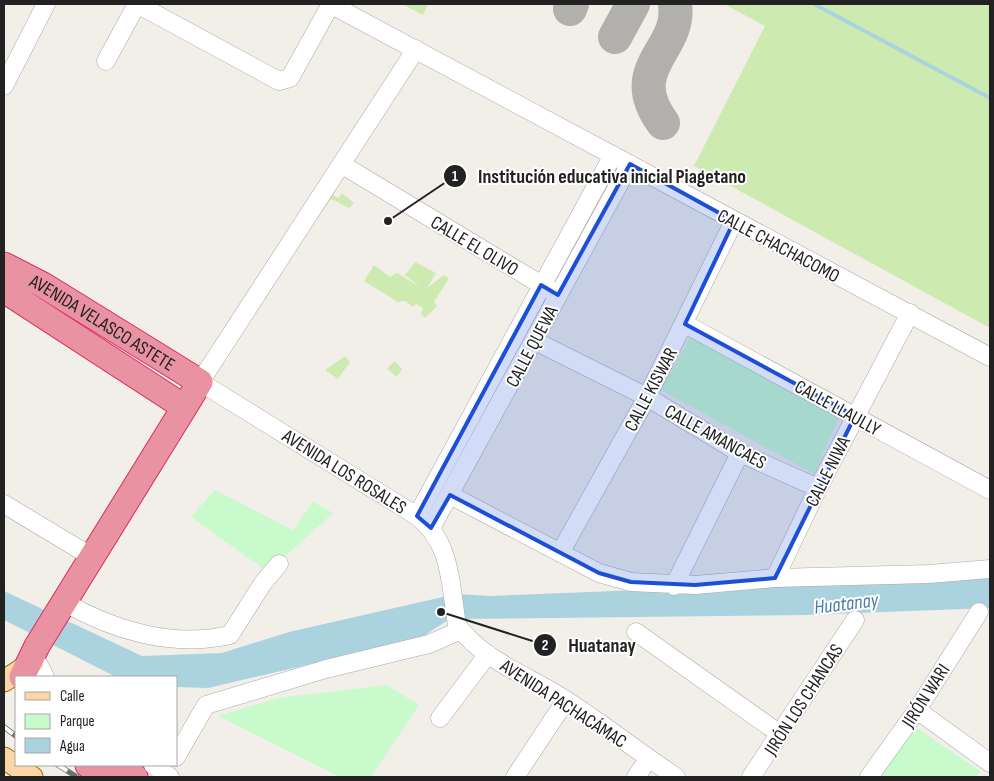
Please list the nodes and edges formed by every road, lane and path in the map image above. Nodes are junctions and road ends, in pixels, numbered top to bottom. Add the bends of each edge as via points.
1 (46, 4) edge
2 (331, 4) edge
3 (416, 49) junction
4 (106, 61) dead end
5 (4, 86) edge
6 (613, 155) junction
7 (341, 164) junction
8 (630, 164) junction
9 (734, 222) junction
10 (4, 265) edge
11 (542, 285) junction
12 (4, 290) edge
13 (558, 295) junction
14 (910, 314) junction
15 (685, 324) junction
16 (133, 340) junction
17 (535, 341) junction
18 (990, 357) edge
19 (117, 365) junction
20 (200, 382) junction
21 (647, 396) junction
22 (184, 407) junction
23 (855, 416) junction
24 (740, 453) junction
25 (818, 488) junction
26 (990, 490) edge
27 (450, 495) junction
28 (4, 504) edge
29 (417, 516) junction
30 (431, 528) junction
31 (560, 554) junction
32 (92, 557) junction
33 (279, 564) dead end
34 (990, 569) edge
35 (776, 578) junction
36 (674, 586) junction
37 (62, 606) junction
38 (979, 612) dead end
39 (855, 620) dead end
40 (459, 627) junction
41 (636, 632) dead end
42 (488, 654) junction
43 (33, 664) edge
44 (4, 681) edge
45 (566, 700) junction
46 (917, 710) junction
47 (440, 718) dead end
48 (780, 734) junction
49 (178, 754) edge
50 (4, 758) edge
51 (648, 759) junction
52 (990, 764) edge
53 (15, 765) edge
54 (16, 766) edge
55 (89, 766) edge
56 (119, 766) edge
57 (990, 770) edge
58 (32, 777) edge
59 (105, 777) edge
60 (135, 777) edge
61 (515, 777) edge
62 (636, 777) edge
63 (676, 777) edge
64 (751, 777) edge
65 (869, 777) edge
66 (986, 777) edge

1 - 5 street
2 - 3 street, CALLE CHACHACOMO
2 - 4 street via 290,78 285,81 279,81 137,4
3 - 6 street, CALLE CHACHACOMO
3 - 7 street
6 - 8 street, CALLE CHACHACOMO
6 - 11 street, CALLE QUEWA
7 - 11 street, CALLE EL OLIVO
7 - 20 street
8 - 9 street, CALLE CHACHACOMO
8 - 13 street, CALLE QUEWA
9 - 14 street, CALLE CHACHACOMO
9 - 15 street, CALLE KISWAR
10 - 16 highway, AVENIDA VELASCO ASTETE
11 - 13 street, CALLE EL OLIVO
11 - 29 street, CALLE QUEWA
12 - 19 highway, AVENIDA VELASCO ASTETE
13 - 17 street, CALLE QUEWA
14 - 18 street, CALLE CHACHACOMO
14 - 23 street, CALLE NIWA
15 - 21 street, CALLE KISWAR
15 - 23 street, CALLE LLAULLY
16 - 19 highway
16 - 20 highway, AVENIDA VELASCO ASTETE
17 - 21 street, CALLE AMANCAES
17 - 27 street, CALLE QUEWA
19 - 22 highway, AVENIDA VELASCO ASTETE
20 - 22 highway
20 - 29 street, AVENIDA LOS ROSALES
21 - 24 street, CALLE AMANCAES
21 - 31 street, CALLE KISWAR
22 - 32 highway
23 - 25 street, CALLE NIWA
23 - 26 street, CALLE LLAULLY
24 - 25 street, CALLE AMANCAES
24 - 36 street
25 - 35 street, CALLE NIWA
27 - 30 street, CALLE QUEWA
27 - 31 street
28 - 32 street
29 - 30 street, AVENIDA LOS ROSALES
30 - 40 street, AVENIDA LOS ROSALES via 444,550
31 - 36 street via 614,579
32 - 37 highway
33 - 37 street via 230,635 209,640 162,639
34 - 35 street
35 - 36 street
37 - 43 highway
38 - 46 street, JIRÓN WARI
39 - 48 street, JIRÓN LOS CHANCAS
40 - 42 street, AVENIDA PACHACÁMAC
40 - 49 street via 429,644 326,669 206,705
41 - 48 street
42 - 45 street, AVENIDA PACHACÁMAC
42 - 47 street
43 - 44 main road
45 - 51 street, AVENIDA PACHACÁMAC
45 - 61 street
46 - 52 street
46 - 65 street, JIRÓN WARI
48 - 64 street, JIRÓN LOS CHANCAS
50 - 53 main road
51 - 62 street
51 - 63 street, AVENIDA PACHACÁMAC
54 - 58 main road
55 - 59 highway
56 - 60 highway
57 - 66 street

